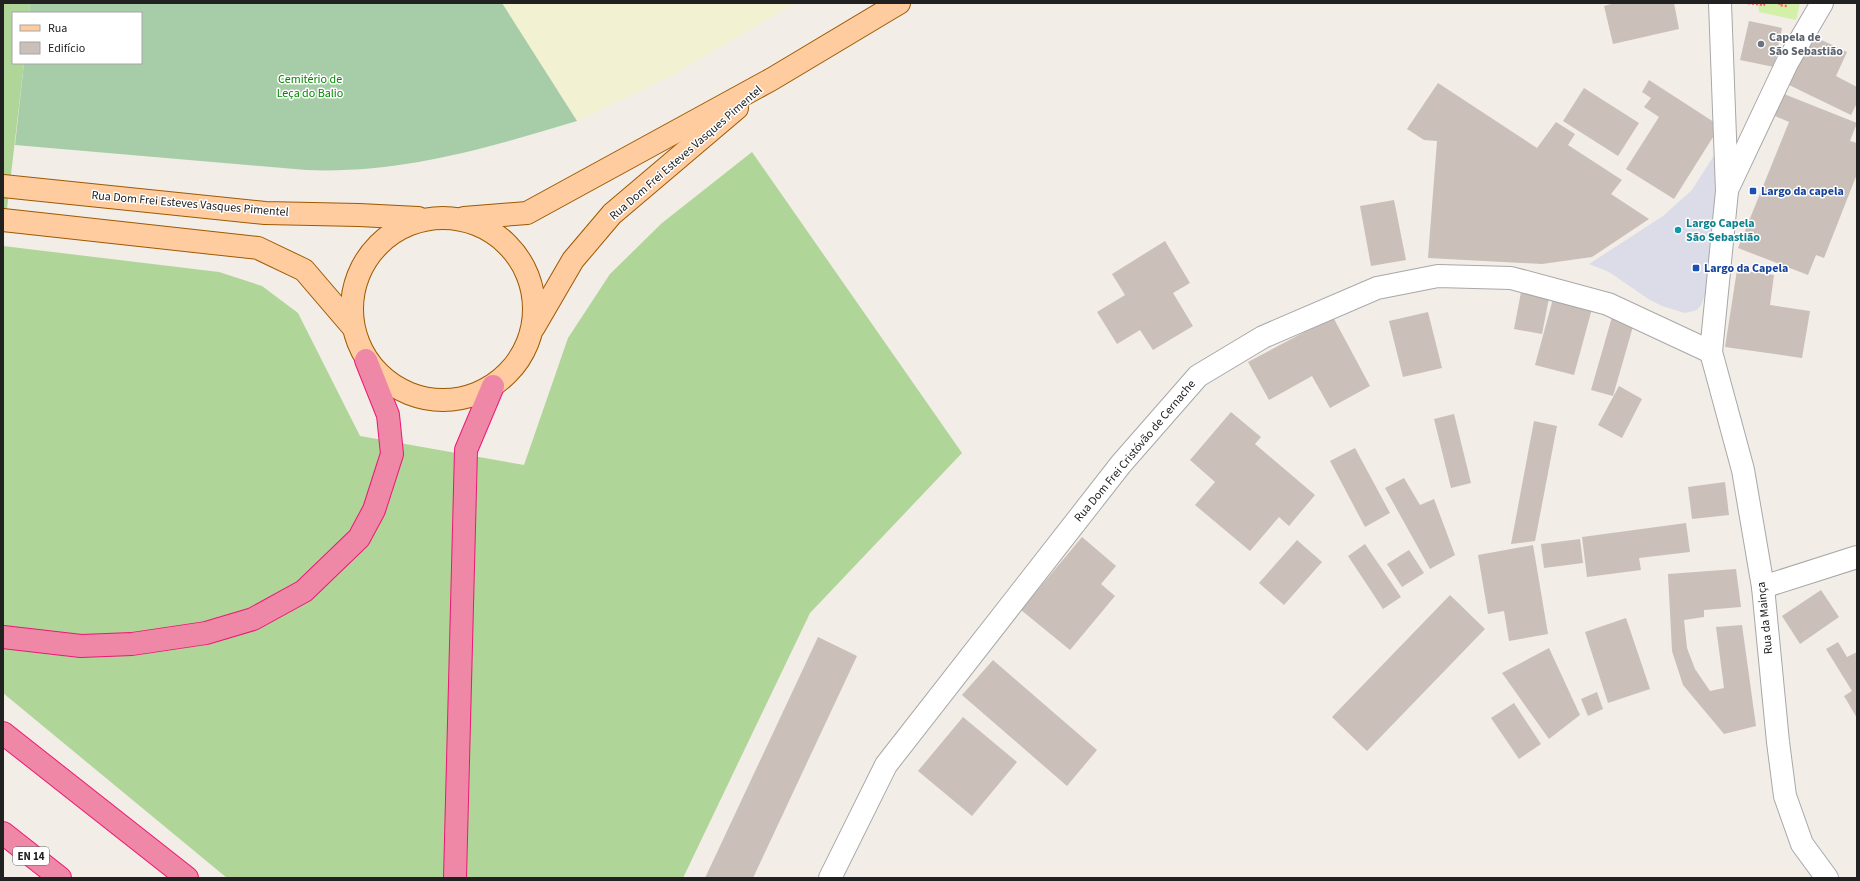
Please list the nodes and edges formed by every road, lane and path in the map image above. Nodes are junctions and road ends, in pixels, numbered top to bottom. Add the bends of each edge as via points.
1 (900, 3) edge
2 (1720, 3) edge
3 (1743, 3) edge
4 (1764, 3) edge
5 (1780, 3) edge
6 (1822, 3) edge
7 (1785, 6) dead end
8 (772, 78) junction
9 (3, 186) edge
10 (1727, 191) junction
11 (426, 218) junction
12 (461, 218) junction
13 (3, 220) edge
14 (352, 326) junction
15 (533, 328) junction
16 (1711, 352) junction
17 (366, 360) junction
18 (493, 386) junction
19 (1857, 557) edge
20 (1763, 587) junction
21 (3, 637) edge
22 (3, 733) edge
23 (3, 833) edge
24 (60, 878) edge
25 (188, 878) edge
26 (455, 878) edge
27 (830, 878) edge
28 (1827, 878) edge

1 - 8 main road, Rua Dom Frei Esteves Vasques Pimentel
2 - 10 street
3 - 4 path
5 - 7 path via 1779,5
6 - 10 street via 1787,63
8 - 12 main road, Rua Dom Frei Esteves Vasques Pimentel via 527,213
8 - 15 main road, Rua Dom Frei Esteves Vasques Pimentel via 612,214 574,260
9 - 11 main road, Rua Dom Frei Esteves Vasques Pimentel via 265,213
10 - 16 street
11 - 12 main road, Rua Dom Frei Esteves Vasques Pimentel
11 - 14 main road via 392,232 366,257 352,290
12 - 15 main road via 495,232 520,258 533,290
13 - 14 main road via 258,248 304,270
14 - 17 main road
15 - 18 main road, Rua Dom Frei Esteves Vasques Pimentel via 519,360
16 - 20 street, Rua da Mainça via 1743,470
16 - 27 street, Rua Dom Frei Cristóvão de Cernache via 1608,304 1511,278 1438,276 1377,288 1263,337 1198,376 1121,464 886,765
17 - 18 main road via 390,385 424,400 460,400
17 - 21 highway via 388,415 392,454 374,510 359,538 304,591 253,619 206,633 139,643 82,646
18 - 26 highway via 466,450
19 - 20 street
20 - 28 street, Rua da Mainça via 1785,796 1802,844
22 - 25 highway
23 - 24 highway, EN 14

